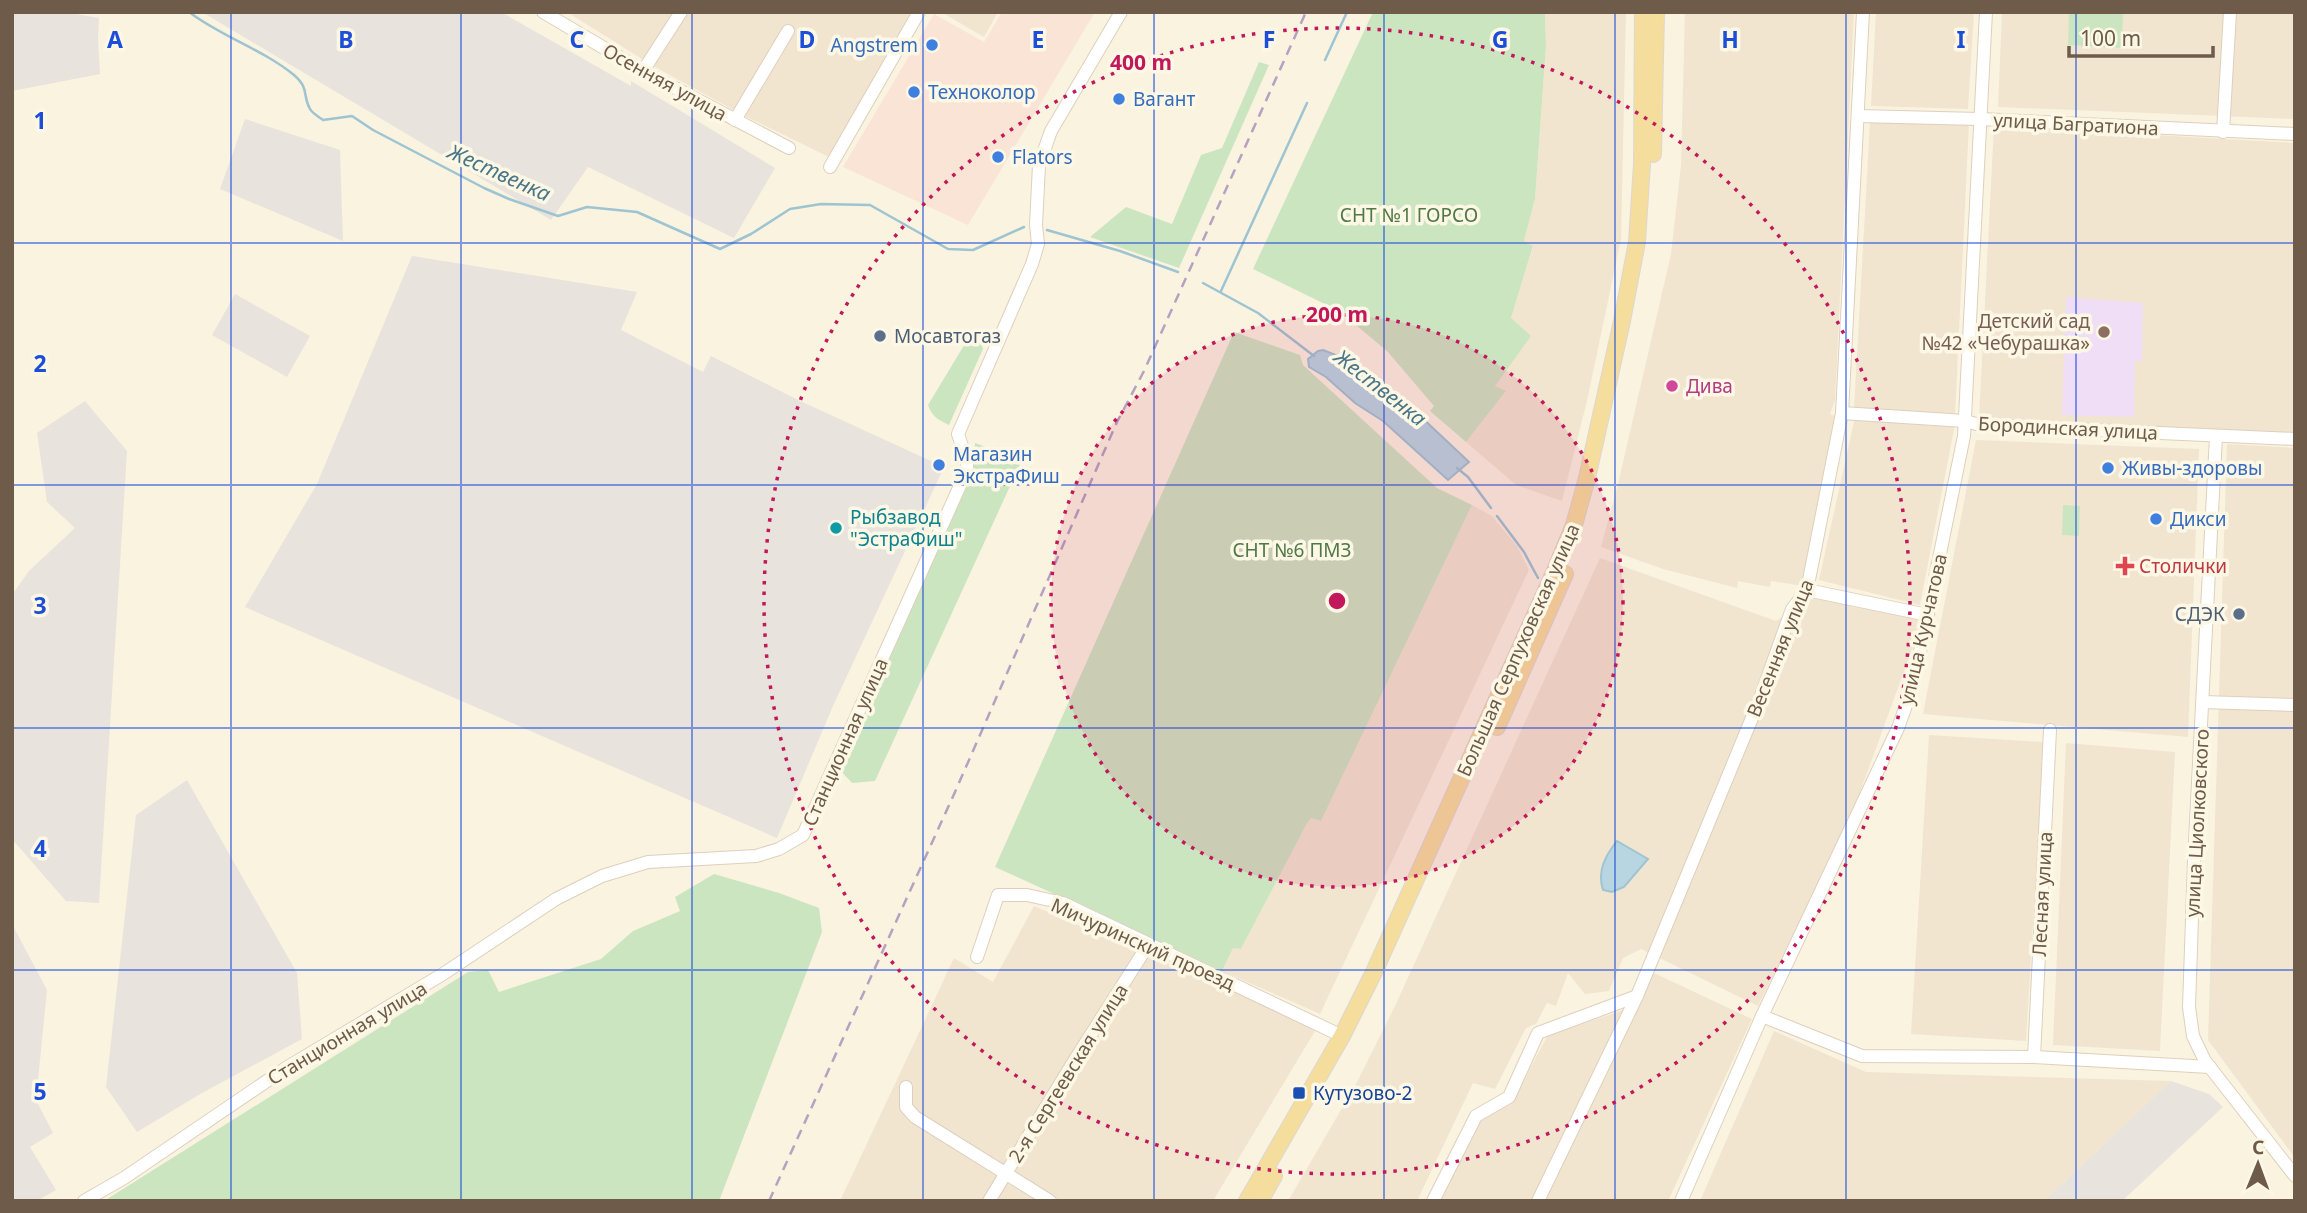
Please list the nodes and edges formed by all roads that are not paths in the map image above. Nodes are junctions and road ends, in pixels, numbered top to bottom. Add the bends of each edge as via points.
1 (543, 12) edge
2 (681, 12) edge
3 (919, 12) edge
4 (1121, 12) edge
5 (1643, 12) edge
6 (1656, 12) edge
7 (1863, 12) edge
8 (1986, 12) edge
9 (2230, 12) edge
10 (788, 32) dead end
11 (643, 71) junction
12 (1858, 116) junction
13 (1979, 119) junction
14 (735, 120) junction
15 (2223, 132) junction
16 (2295, 134) edge
17 (789, 148) dead end
18 (830, 167) dead end
19 (1842, 413) junction
20 (1965, 421) junction
21 (2216, 436) junction
22 (2295, 439) edge
23 (1807, 590) junction
24 (1928, 615) junction
25 (2203, 702) junction
26 (2295, 705) edge
27 (2050, 730) dead end
28 (1148, 945) junction
29 (976, 957) dead end
30 (1637, 996) junction
31 (1762, 1016) junction
32 (1342, 1036) junction
33 (2034, 1057) junction
34 (2210, 1067) junction
35 (906, 1087) dead end
36 (1006, 1174) junction
37 (2295, 1177) edge
38 (84, 1201) edge
39 (989, 1201) edge
40 (1050, 1201) edge
41 (1247, 1201) edge
42 (1260, 1201) edge
43 (1433, 1201) edge
44 (1538, 1201) edge
45 (1681, 1201) edge

1 - 11 street, Осенняя улица
2 - 11 street
3 - 18 street
4 - 38 street, Станционная улица via 1051,131 1040,165 1038,243 1032,264 958,434 967,470 803,835 757,856 648,862 602,876 556,899
5 - 32 main road, Большая Серпуховская улица via 1637,242 1581,501 1555,572
6 - 42 main road, Большая Серпуховская улица via 1648,238 1591,504 1529,658 1377,990
7 - 12 street, Весенняя улица
8 - 13 street, улица Курчатова
9 - 15 street
10 - 14 street
11 - 14 street, Осенняя улица
12 - 13 street, улица Багратиона
12 - 19 street, Весенняя улица
13 - 15 street, улица Багратиона
13 - 20 street, улица Курчатова
14 - 17 street, Осенняя улица
15 - 16 street, улица Багратиона
19 - 20 street, Бородинская улица
19 - 23 street, Весенняя улица
20 - 21 street, Бородинская улица
20 - 24 street, улица Курчатова
21 - 22 street, Бородинская улица
21 - 25 street, улица Циолковского
23 - 24 street
23 - 30 street, Весенняя улица via 1792,609 1759,701
24 - 31 street, улица Курчатова via 1913,686 1898,728
25 - 26 street
25 - 34 street, улица Циолковского via 2189,1007 2193,1036
27 - 33 street, Лесная улица
28 - 29 street, Мичуринский проезд via 1063,903 1027,895 998,895
28 - 32 street, Мичуринский проезд
28 - 36 street, 2-я Сергеевская улица
30 - 43 street via 1538,1033 1509,1097 1476,1116
30 - 44 street, Весенняя улица
31 - 33 street via 1862,1056
31 - 45 street, улица Курчатова
32 - 41 main road, Большая Серпуховская улица
33 - 34 street
34 - 37 street, улица Циолковского
35 - 36 street via 906,1107 915,1117
36 - 39 street, 2-я Сергеевская улица
36 - 40 street

